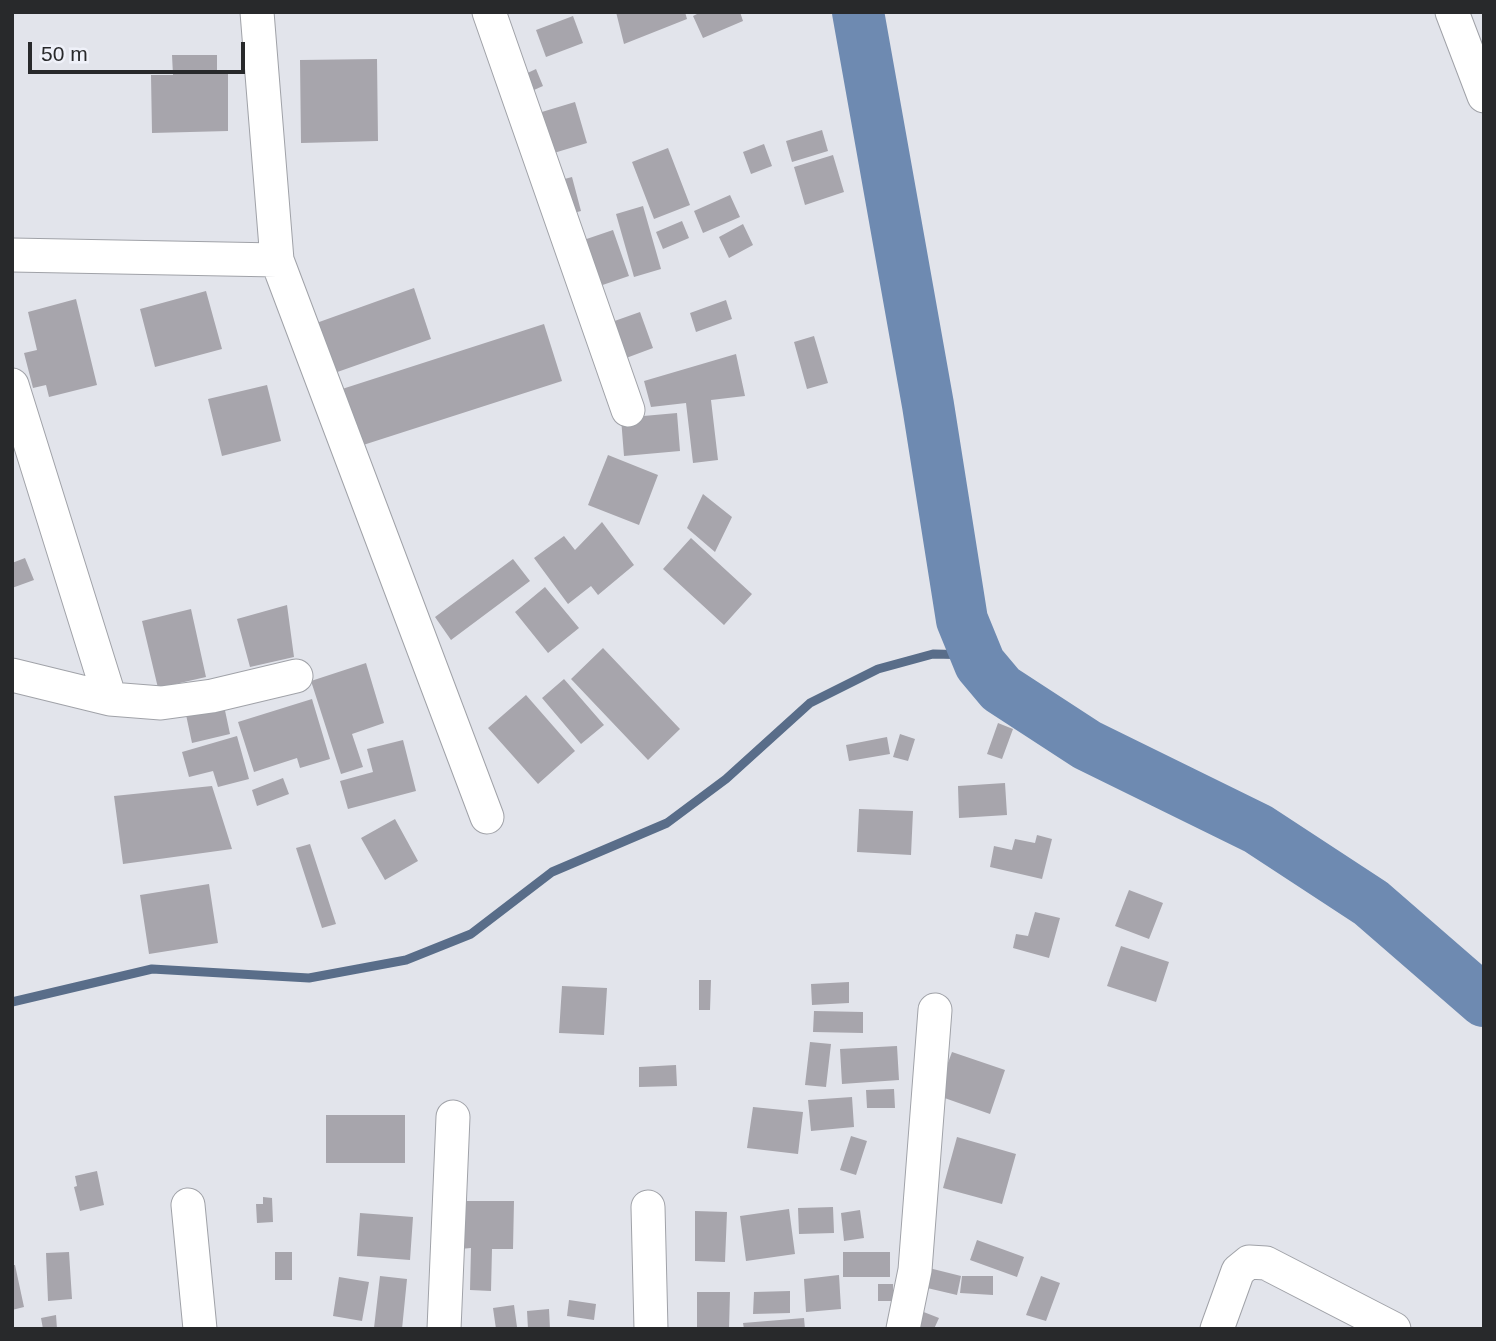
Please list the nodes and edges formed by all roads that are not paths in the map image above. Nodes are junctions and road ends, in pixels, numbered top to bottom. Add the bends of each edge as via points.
1 (257, 12) edge
2 (489, 12) edge
3 (1452, 12) edge
4 (1484, 96) edge
5 (12, 254) edge
6 (277, 260) junction
7 (12, 385) edge
8 (628, 410) dead end
9 (12, 676) edge
10 (296, 676) dead end
11 (110, 699) junction
12 (487, 817) dead end
13 (935, 1010) dead end
14 (453, 1117) dead end
15 (188, 1205) dead end
16 (648, 1208) dead end
17 (200, 1329) edge
18 (444, 1329) edge
19 (651, 1329) edge
20 (903, 1329) edge
21 (1217, 1329) edge
22 (1394, 1329) edge

1 - 6 street
2 - 8 street
3 - 4 street
5 - 6 street
6 - 12 street
7 - 11 street
9 - 11 street
10 - 11 street via 160,703
13 - 20 street via 915,1270
14 - 18 street
15 - 17 street
16 - 19 street
21 - 22 street via 1238,1271 1249,1262 1266,1263

